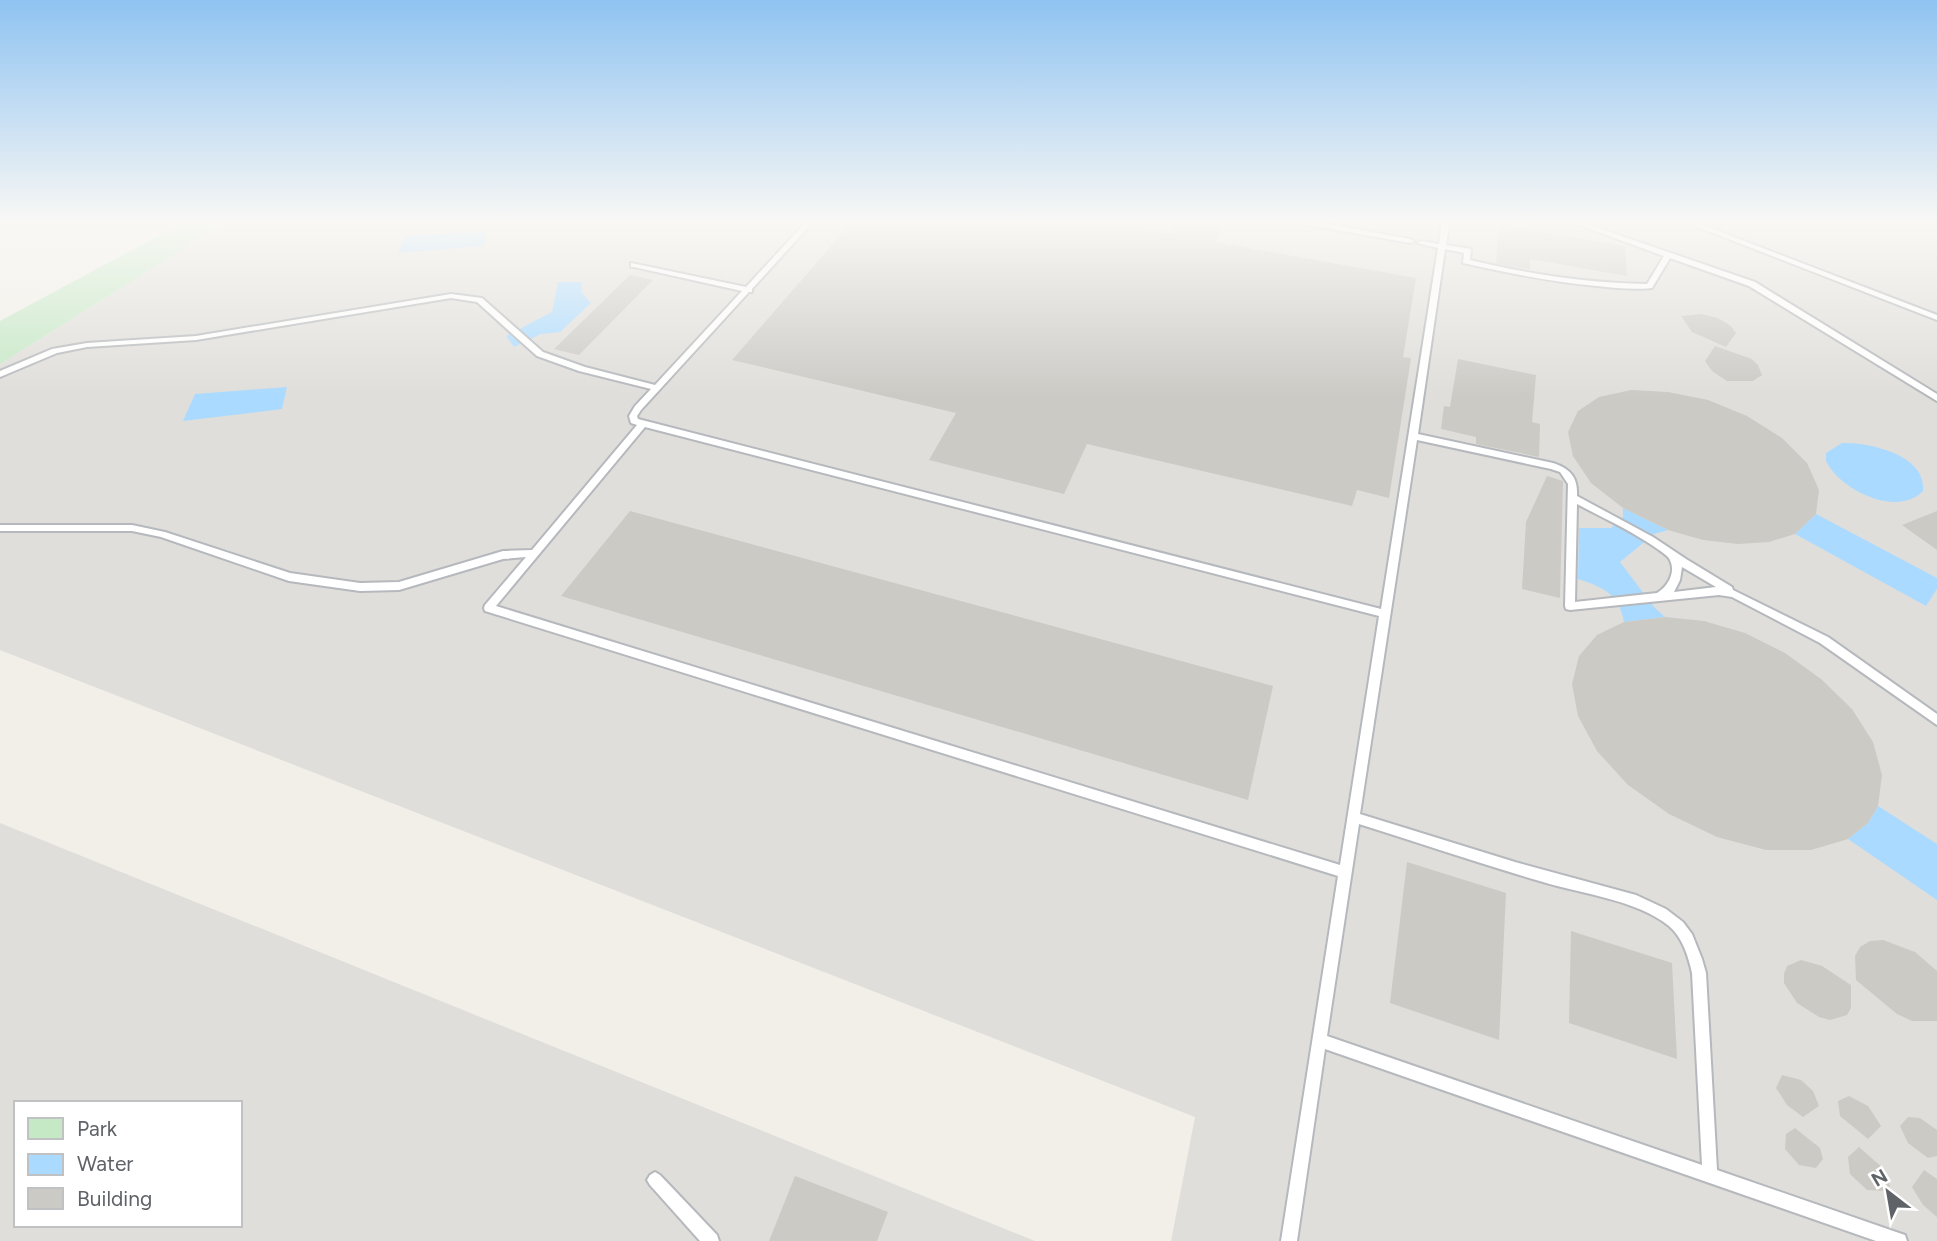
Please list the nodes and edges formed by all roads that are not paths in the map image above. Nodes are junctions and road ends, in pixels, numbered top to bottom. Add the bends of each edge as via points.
1 (705, 280) edge
2 (757, 280) edge
3 (1437, 280) edge
4 (1575, 280) edge
5 (1653, 280) edge
6 (1741, 280) edge
7 (1838, 280) edge
8 (749, 289) junction
9 (1937, 318) edge
10 (0, 374) edge
11 (657, 388) junction
12 (1937, 398) edge
13 (643, 424) junction
14 (1413, 436) junction
15 (1573, 498) junction
16 (0, 528) edge
17 (1665, 551) junction
18 (535, 553) junction
19 (1734, 593) junction
20 (1654, 598) junction
21 (1386, 614) junction
22 (1937, 720) edge
23 (1354, 817) junction
24 (1345, 872) junction
25 (1319, 1040) junction
26 (1710, 1175) junction
27 (655, 1180) dead end
28 (710, 1241) edge
29 (1289, 1241) edge
30 (1899, 1241) edge

1 - 8 lane
2 - 8 lane
3 - 14 lane
4 - 5 lane via 1649,286
6 - 12 lane
7 - 9 lane
8 - 11 lane
10 - 11 lane via 55,351 87,345 196,338 451,296 479,300 540,354
11 - 13 lane via 633,416
13 - 18 lane
13 - 21 lane
14 - 15 lane via 1553,466 1570,477
14 - 21 lane
15 - 17 lane
15 - 20 lane via 1570,606
16 - 18 lane via 132,528 289,578 360,587 399,586 503,555
17 - 19 lane
17 - 20 lane via 1677,565 1676,582 1671,590
18 - 24 lane via 489,608
19 - 20 lane
19 - 22 lane via 1824,640
21 - 23 lane
23 - 24 lane
23 - 26 lane via 1568,884 1633,899 1676,923 1691,944 1699,973
24 - 25 lane
25 - 26 lane
25 - 29 lane
26 - 30 lane
27 - 28 lane

